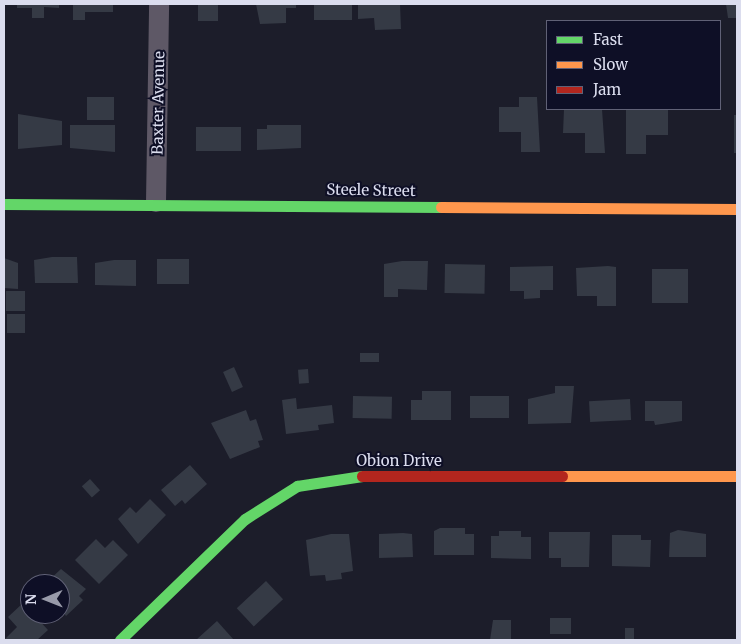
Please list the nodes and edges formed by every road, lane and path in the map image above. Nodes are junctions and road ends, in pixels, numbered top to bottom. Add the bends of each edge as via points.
1 (159, 4) edge
2 (156, 202) junction
3 (4, 204) edge
4 (737, 209) edge
5 (737, 476) edge
6 (120, 640) edge

1 - 2 street, Baxter Avenue
2 - 3 street, Steele Street
2 - 4 street, Steele Street
5 - 6 street, Obion Drive via 352,476 297,486 245,519

